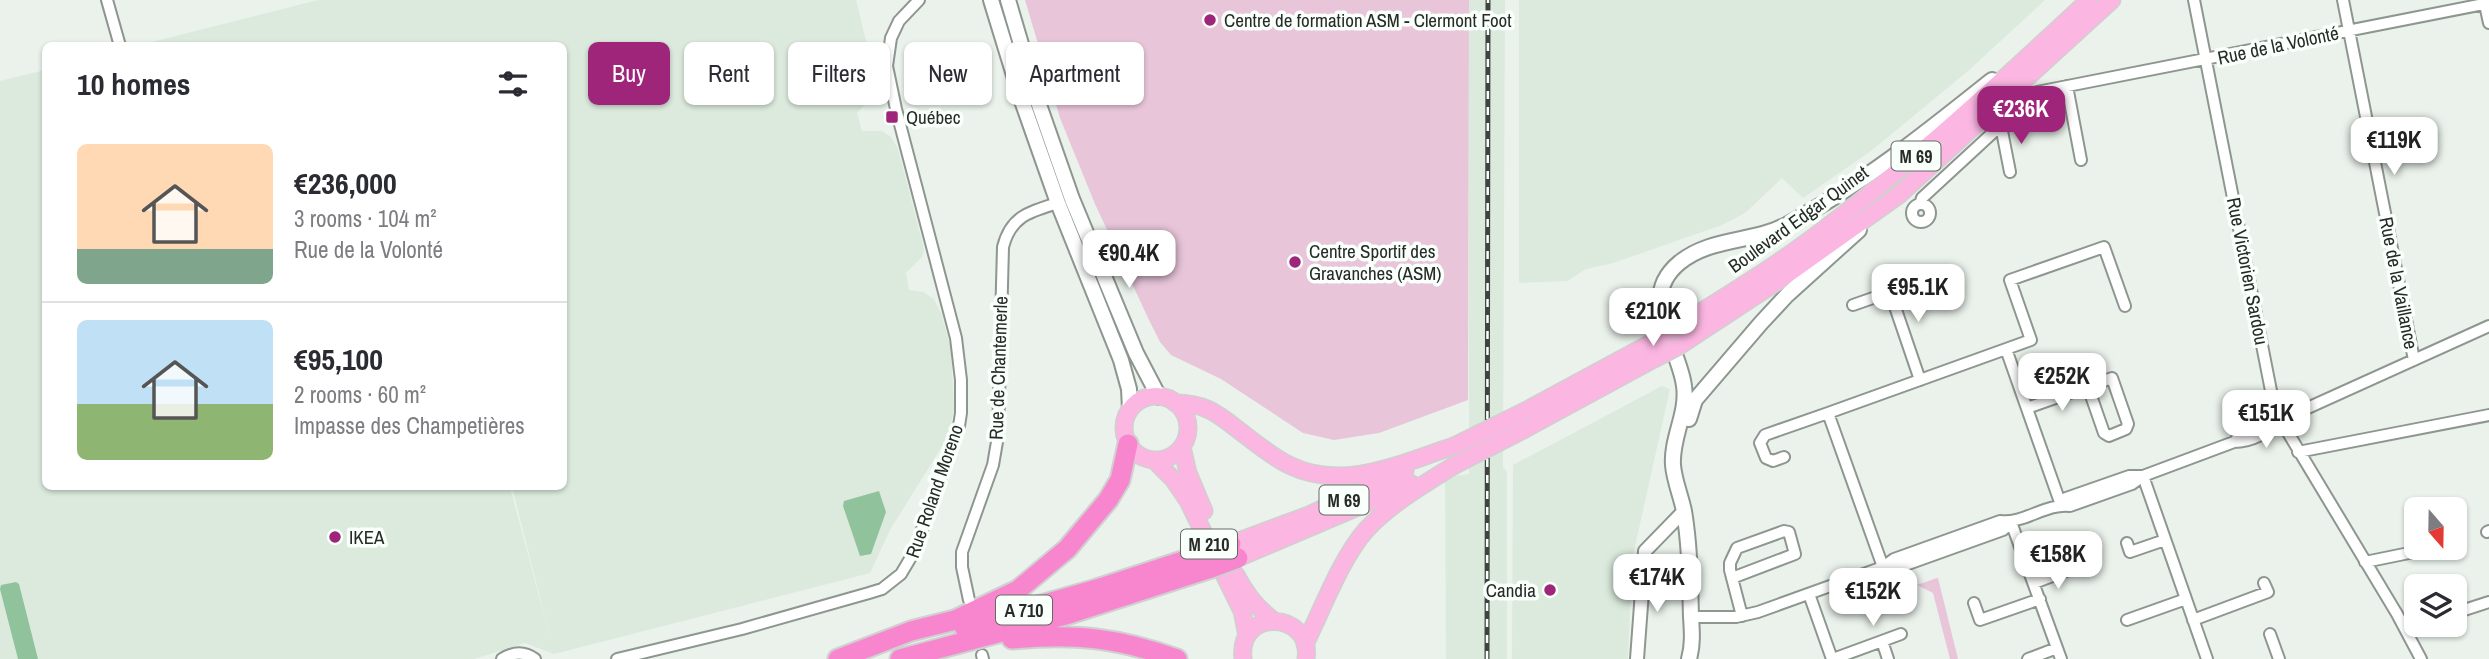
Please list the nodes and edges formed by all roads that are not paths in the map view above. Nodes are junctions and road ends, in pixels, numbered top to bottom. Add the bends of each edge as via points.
1 (107, 0) edge
2 (919, 0) edge
3 (991, 0) edge
4 (1008, 0) edge
5 (2089, 0) edge
6 (2112, 0) edge
7 (2194, 0) edge
8 (2343, 0) edge
9 (2486, 2) edge
10 (2489, 23) edge
11 (2348, 30) junction
12 (2051, 35) junction
13 (118, 42) edge
14 (2207, 60) junction
15 (2067, 86) junction
16 (2001, 126) junction
17 (2081, 160) dead end
18 (2010, 172) dead end
19 (1058, 204) junction
20 (1920, 204) dead end
21 (1880, 209) junction
22 (1932, 277) dead end
23 (1890, 292) junction
24 (1853, 305) dead end
25 (2125, 306) dead end
26 (2489, 326) edge
27 (1676, 338) junction
28 (2006, 349) junction
29 (1651, 351) junction
30 (2414, 360) junction
31 (1920, 380) junction
32 (2088, 387) junction
33 (1159, 397) junction
34 (1175, 403) junction
35 (2027, 408) junction
36 (1130, 409) junction
37 (1828, 413) junction
38 (2489, 415) edge
39 (2281, 420) junction
40 (1128, 444) junction
41 (1454, 446) junction
42 (1182, 447) junction
43 (2298, 452) junction
44 (1784, 457) dead end
45 (1154, 460) junction
46 (1453, 466) junction
47 (2143, 477) junction
48 (1678, 482) junction
49 (2060, 505) junction
50 (1684, 511) junction
51 (2011, 522) junction
52 (2165, 540) junction
53 (2127, 543) dead end
54 (1234, 551) junction
55 (2404, 554) edge
56 (1208, 561) junction
57 (2365, 562) junction
58 (1884, 567) junction
59 (2071, 569) dead end
60 (1732, 578) junction
61 (2034, 583) junction
62 (2264, 583) dead end
63 (1809, 594) junction
64 (2040, 599) junction
65 (2186, 599) junction
66 (969, 600) dead end
67 (2489, 602) edge
68 (1974, 603) dead end
69 (2467, 609) edge
70 (1742, 616) junction
71 (1691, 617) junction
72 (2193, 620) junction
73 (1274, 621) junction
74 (2127, 621) dead end
75 (2404, 627) edge
76 (2270, 634) dead end
77 (1901, 635) dead end
78 (1247, 636) junction
79 (2410, 637) edge
80 (1882, 641) junction
81 (942, 648) junction
82 (1145, 648) junction
83 (1306, 652) edge
84 (2059, 654) edge
85 (2277, 658) edge
86 (502, 659) edge
87 (535, 659) edge
88 (617, 659) edge
89 (839, 659) edge
90 (900, 659) edge
91 (1164, 659) edge
92 (1177, 659) edge
93 (1243, 659) edge
94 (1637, 659) edge
95 (1681, 659) edge
96 (1689, 659) edge
97 (1833, 659) edge
98 (1888, 659) edge
99 (2028, 659) edge
100 (2207, 659) edge
101 (2421, 659) edge

1 - 13 street
2 - 88 street, Rue Roland Moreno via 899,21 887,66 956,338 962,401 954,440 909,564 892,582 869,593
3 - 19 main road
4 - 33 main road via 1072,199
5 - 12 main road, Boulevard Edgar Quinet / M 69
6 - 21 main road, Boulevard Edgar Quinet / M 69
7 - 14 street, Rue Victorien Sardou
8 - 11 street, Rue de la Vaillance
9 - 10 street
9 - 11 street, Rue de la Volonté
11 - 14 street, Rue de la Volonté
11 - 30 street, Rue de la Vaillance
12 - 27 main road, Boulevard Edgar Quinet / M 69 via 1957,122 1823,231
12 - 48 main road via 1937,124 1819,206 1786,226 1708,247 1671,271 1661,291 1660,313 1684,386 1673,465
14 - 15 street, Rue de la Volonté
14 - 39 street, Rue Victorien Sardou via 2275,411
15 - 16 street, Rue de la Volonté via 2037,92
15 - 17 street
16 - 18 street
16 - 20 street, Rue de la Volonté
19 - 36 main road via 1121,360
19 - 66 street, Rue de Chantemerle via 1016,221 1003,247 998,436 993,464 962,552
21 - 27 main road, Boulevard Edgar Quinet / M 69 via 1781,279
21 - 48 main road via 1787,295 1695,400 1682,439
22 - 23 street
23 - 24 street
23 - 31 street
25 - 28 street via 2104,247 2010,280 2031,340
26 - 30 street
27 - 29 main road, Boulevard Edgar Quinet / M 69, bridge
28 - 31 street
28 - 35 street
29 - 41 main road, Boulevard Edgar Quinet / M 69, bridge
29 - 46 main road, Boulevard Edgar Quinet / M 69, bridge via 1525,429
30 - 39 street
31 - 37 street
32 - 32 street via 2112,378 2126,429 2109,436 2104,433
32 - 35 street
33 - 34 main road
33 - 36 main road via 1138,401
34 - 41 main road via 1210,408 1274,457 1317,475 1360,475
34 - 42 main road via 1186,418
35 - 49 street
36 - 40 main road via 1124,426
37 - 44 street via 1765,435 1760,443 1766,458
37 - 58 street
38 - 43 street
39 - 43 street, Rue Victorien Sardou
39 - 47 street via 2244,442
40 - 45 main road via 1134,452
40 - 89 highway via 1120,480 1108,500 1067,549 1018,590 954,620
41 - 54 main road, Boulevard Edgar Quinet / M 69
42 - 45 main road via 1165,459
42 - 73 main road, M 210 via 1197,497 1245,592
43 - 57 street, Rue Victorien Sardou
45 - 78 main road, M 210 via 1188,501 1242,611
46 - 54 main road, M 69 via 1369,504
46 - 83 main road via 1366,530 1338,576
47 - 49 street via 2070,506
47 - 52 street
48 - 50 main road
49 - 51 street
50 - 71 main road via 1691,556
50 - 94 street via 1645,551
51 - 58 street via 1988,525 1894,559
51 - 61 street
52 - 53 street via 2130,552
52 - 65 street
54 - 56 highway, A 710, bridge
55 - 57 street
56 - 81 highway, A 710 via 1069,614
56 - 89 highway, A 710
57 - 75 street, Rue Victorien Sardou
58 - 63 street
59 - 61 street
60 - 60 street via 1730,563 1737,548 1789,533 1795,554
60 - 70 street
61 - 64 street
62 - 72 street via 2268,592
63 - 70 street
63 - 97 street
64 - 68 street via 1980,620
64 - 84 street
65 - 72 street
65 - 74 street
67 - 69 street
70 - 71 street
71 - 95 main road
71 - 96 main road
72 - 100 street
73 - 78 main road via 1263,623
73 - 83 main road via 1294,627
76 - 85 street
77 - 80 street
78 - 93 main road
79 - 101 street, Rue Victorien Sardou
80 - 97 street
80 - 98 street
81 - 82 highway via 1076,635
81 - 90 highway, A 710
82 - 91 main road
82 - 92 highway
84 - 99 street
86 - 87 street via 524,653

